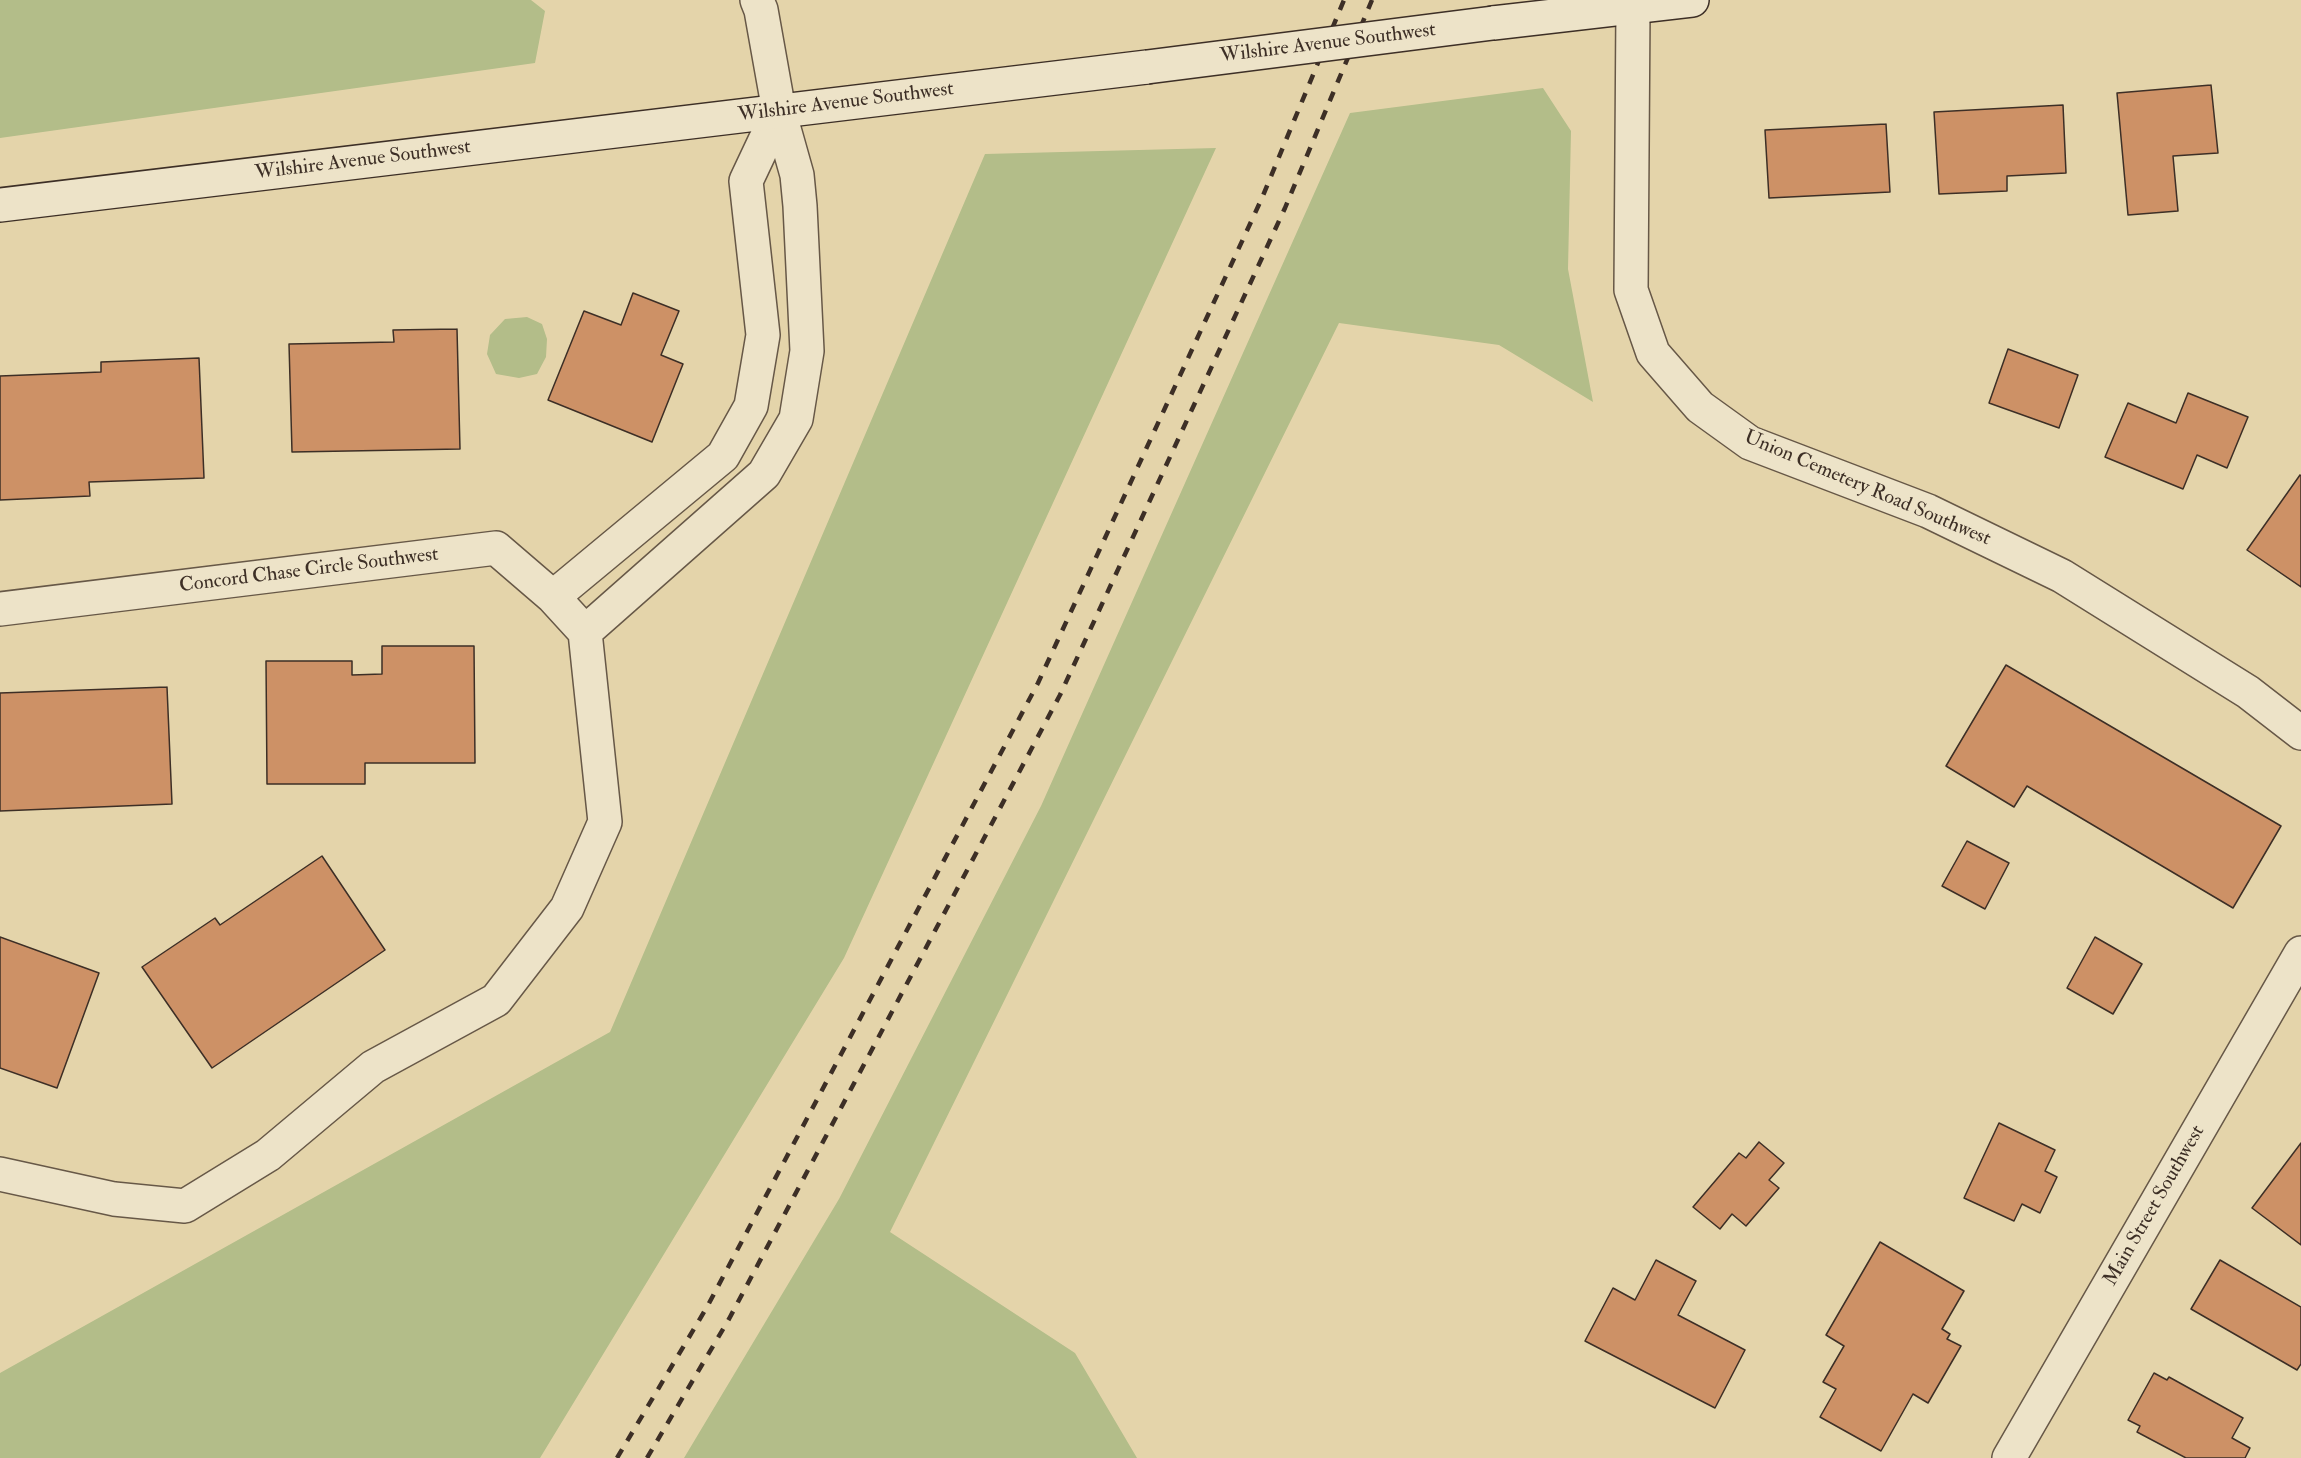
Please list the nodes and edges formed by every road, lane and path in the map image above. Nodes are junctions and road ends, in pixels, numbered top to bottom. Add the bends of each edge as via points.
1 (757, 0) edge
2 (1692, 0) edge
3 (1633, 8) junction
4 (779, 111) junction
5 (0, 206) edge
6 (553, 597) junction
7 (0, 609) edge
8 (585, 632) junction
9 (2301, 733) edge
10 (2301, 953) edge
11 (0, 1174) edge
12 (2009, 1458) edge

1 - 4 street
2 - 3 street, Wilshire Avenue Southwest
3 - 4 street, Wilshire Avenue Southwest, bridge
3 - 9 street, Union Cemetery Road Southwest via 1632,290 1653,353 1700,407 1750,443 1928,512 2062,576 2248,692
4 - 5 street, Wilshire Avenue Southwest
4 - 6 street via 746,181 763,335 751,406 723,456
4 - 8 street via 797,175 800,206 807,351 796,419 764,474
6 - 7 street, Concord Chase Circle Southwest via 496,548
6 - 8 street, Concord Chase Circle Southwest
8 - 11 street via 604,822 567,908 496,1000 373,1067 268,1155 185,1206 114,1199
10 - 12 street, Main Street Southwest

